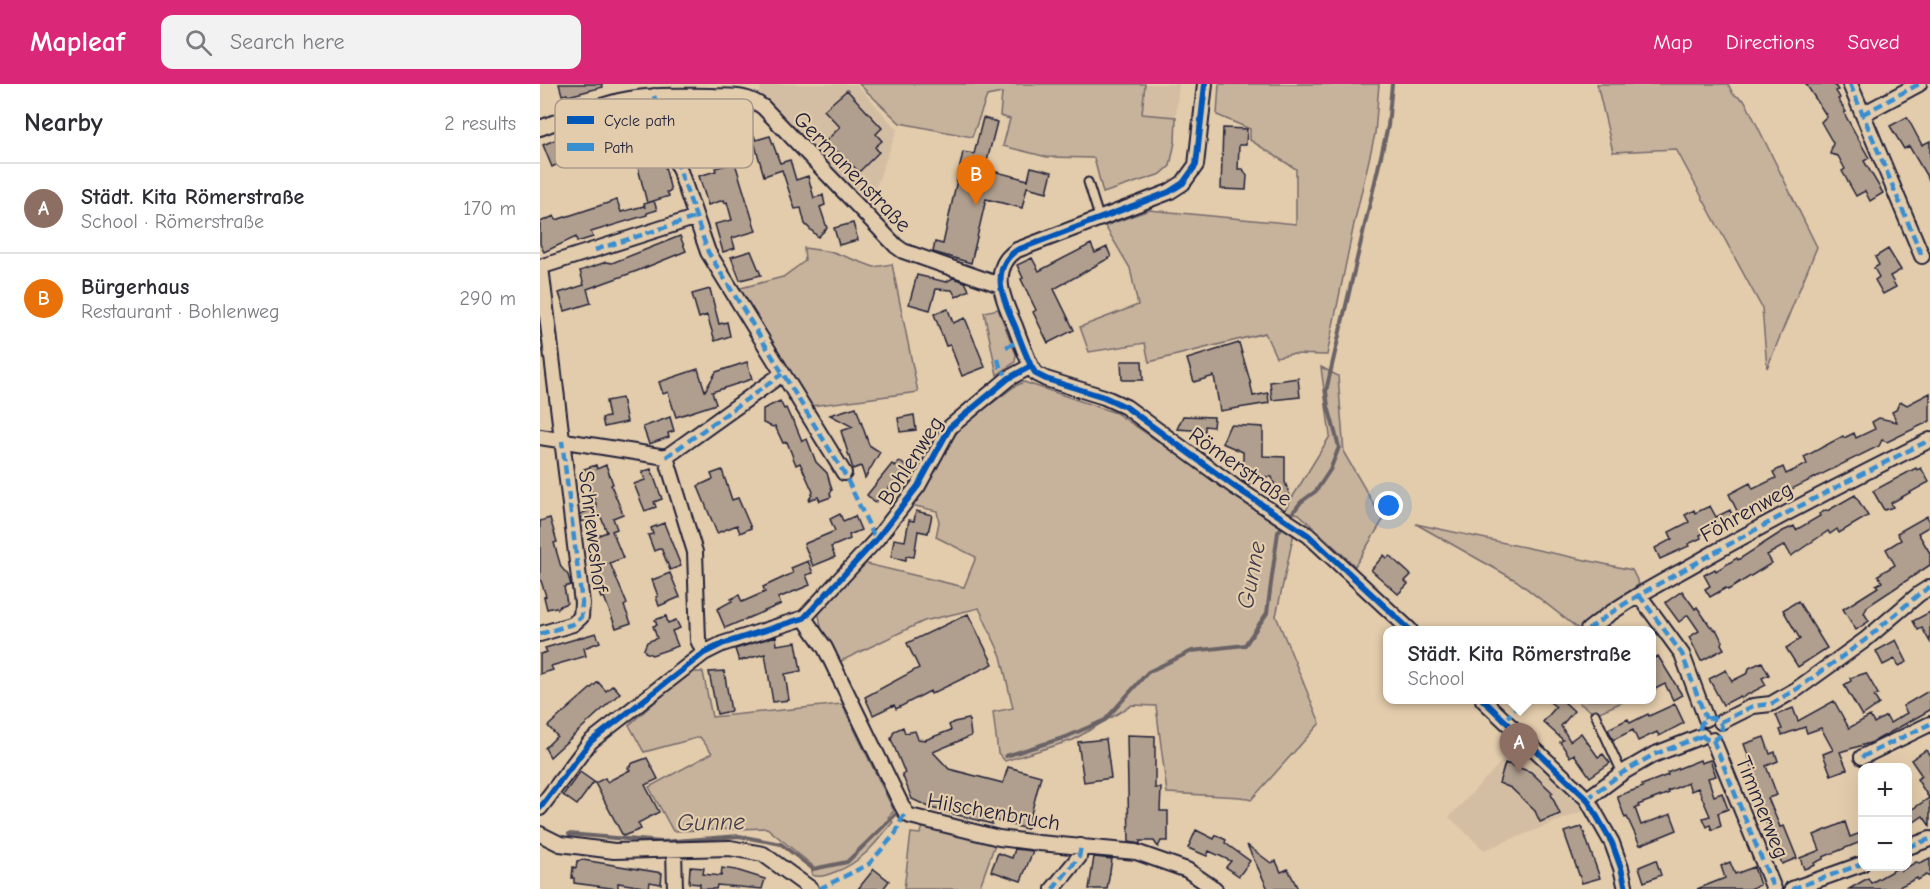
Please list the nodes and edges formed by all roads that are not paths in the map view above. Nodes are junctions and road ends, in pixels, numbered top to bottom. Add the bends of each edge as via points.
1 (1205, 84) edge
2 (1850, 84) edge
3 (1918, 84) edge
4 (696, 90) edge
5 (654, 96) junction
6 (633, 99) edge
7 (655, 99) edge
8 (750, 99) edge
9 (753, 100) edge
10 (1863, 114) junction
11 (555, 123) edge
12 (540, 128) edge
13 (678, 168) edge
14 (1088, 182) dead end
15 (1100, 217) junction
16 (694, 218) junction
17 (1922, 256) dead end
18 (540, 267) edge
19 (1000, 285) junction
20 (1030, 366) junction
21 (782, 375) junction
22 (540, 437) edge
23 (1930, 440) edge
24 (562, 441) junction
25 (666, 457) junction
26 (844, 473) dead end
27 (1930, 587) edge
28 (1639, 595) junction
29 (804, 618) junction
30 (1406, 626) edge
31 (1593, 626) edge
32 (540, 634) edge
33 (704, 652) junction
34 (1488, 704) edge
35 (1594, 714) dead end
36 (1706, 719) junction
37 (1720, 722) junction
38 (1930, 724) edge
39 (1708, 738) junction
40 (1862, 757) dead end
41 (1622, 773) junction
42 (1587, 799) junction
43 (540, 808) edge
44 (540, 834) edge
45 (1930, 839) edge
46 (1081, 846) junction
47 (1912, 846) edge
48 (674, 850) junction
49 (1858, 866) edge
50 (675, 889) edge
51 (811, 889) edge
52 (1053, 889) edge
53 (1215, 889) edge
54 (1626, 889) edge
55 (1774, 889) edge
56 (1792, 889) edge

1 - 15 street via 1196,165 1190,175 1169,192
2 - 10 street
3 - 10 street
4 - 5 street, Germanenstraße
4 - 8 street, Germanenstraße
5 - 6 street, Germanenstraße
5 - 7 street
9 - 19 street, Germanenstraße via 903,251
10 - 17 street
11 - 12 street, Germanenstraße
13 - 16 street
14 - 15 lane
15 - 19 street via 1012,253 1003,266
16 - 18 street
16 - 21 street via 708,252
18 - 24 street
19 - 20 street
20 - 29 street, Bohlenweg via 1009,378 950,427 918,486 876,540
20 - 30 street, Römerstraße via 1046,379 1126,407 1308,535
21 - 25 street
21 - 26 street
22 - 24 street
23 - 28 street, Föhrenweg via 1776,517
24 - 25 street
24 - 32 street, Schrieweshof via 581,617 573,624
25 - 33 street via 695,552 698,640
27 - 37 street via 1866,640 1797,688 1771,704 1753,706
28 - 31 street, Föhrenweg
28 - 36 street via 1682,654
29 - 33 street, Bohlenweg
29 - 46 street, Hilschenbruch via 825,648 906,813 999,838
33 - 43 street, Bohlenweg via 590,742
34 - 42 street
35 - 41 lane
36 - 37 street via 1712,717
36 - 39 street via 1700,725
37 - 39 street via 1722,733
38 - 40 street
39 - 41 street via 1653,755
39 - 55 street, Timmerweg
41 - 42 street
42 - 54 street via 1612,843
44 - 48 street via 560,844 614,851
45 - 47 street
46 - 52 street via 1079,857
46 - 53 street, Hilschenbruch via 1136,852 1187,870
48 - 50 street
48 - 51 street via 730,848 763,854
49 - 56 street

